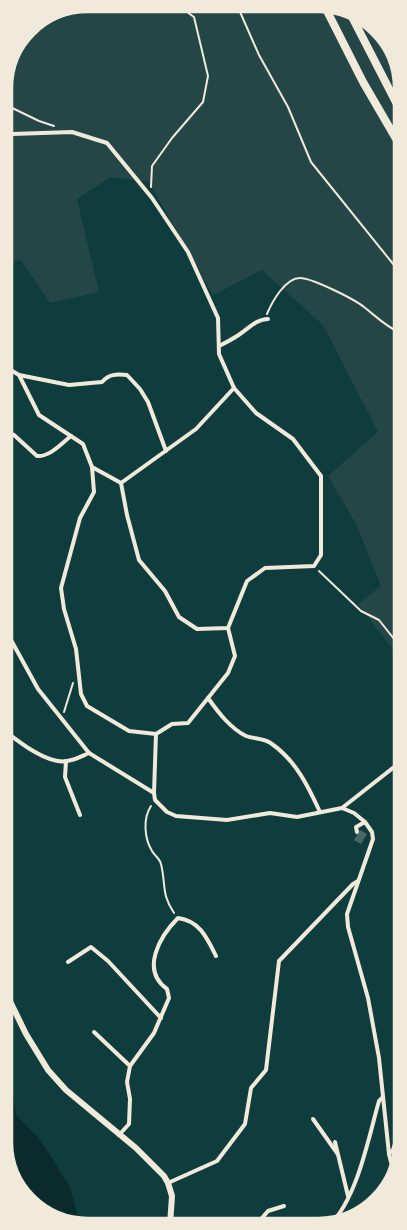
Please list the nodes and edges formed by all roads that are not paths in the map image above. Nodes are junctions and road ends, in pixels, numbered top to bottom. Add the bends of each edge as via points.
1 (328, 13) edge
2 (354, 21) edge
3 (394, 99) edge
4 (13, 134) edge
5 (394, 136) edge
6 (267, 319) road end
7 (219, 346) junction
8 (13, 371) edge
9 (19, 375) junction
10 (234, 388) junction
11 (13, 434) edge
12 (71, 436) junction
13 (166, 450) junction
14 (92, 466) junction
15 (121, 483) junction
16 (228, 628) junction
17 (12, 643) edge
18 (208, 698) junction
19 (156, 734) junction
20 (12, 737) edge
21 (89, 753) junction
22 (66, 762) junction
23 (394, 766) edge
24 (154, 793) junction
25 (342, 808) junction
26 (320, 812) junction
27 (80, 815) dead end
28 (365, 822) junction
29 (357, 832) dead end
30 (358, 882) junction
31 (216, 956) dead end
32 (68, 962) dead end
33 (12, 1006) edge
34 (160, 1018) junction
35 (94, 1032) dead end
36 (130, 1066) junction
37 (382, 1097) junction
38 (313, 1119) dead end
39 (119, 1135) junction
40 (335, 1142) dead end
41 (394, 1148) edge
42 (389, 1154) junction
43 (338, 1155) junction
44 (391, 1163) edge
45 (168, 1183) junction
46 (348, 1196) junction
47 (284, 1206) dead end
48 (338, 1214) edge
49 (170, 1218) edge
50 (262, 1218) edge

1 - 5 highway
2 - 3 highway
4 - 7 street via 72,132 107,143 152,198 188,252 218,318
6 - 7 street via 253,324
7 - 10 street via 219,354
8 - 9 street
9 - 12 street via 39,415
9 - 13 street via 69,385 102,382 107,376 126,375 148,402
10 - 13 street via 196,429
10 - 16 street via 256,413 293,439 321,476 322,555 314,566 265,568 247,581
11 - 12 street via 38,456 50,452
12 - 14 street via 83,444
13 - 15 street
14 - 15 street
14 - 19 street via 94,492 80,518 62,588 79,667 81,694 86,706 129,731
15 - 16 street via 138,560 165,591 179,617 196,629
16 - 18 street via 235,656 228,673
17 - 21 street via 38,689
18 - 19 street via 188,723 172,724
18 - 26 street via 222,717 246,736 270,742 291,760
19 - 24 street
20 - 22 street via 44,756
21 - 22 street
21 - 24 street
22 - 27 street via 65,777
23 - 25 street
24 - 26 street via 155,800 176,816 227,820 270,813 297,817
25 - 26 street
25 - 28 street via 354,812
28 - 29 street via 356,826
28 - 30 street via 373,839
30 - 37 street via 347,914 348,927 368,998
30 - 45 street via 279,961 266,1070 251,1088 245,1124 217,1161
31 - 34 street via 204,931 185,919 178,918 165,932 158,945 154,972 158,983 167,988 169,998
32 - 34 street via 91,947
33 - 39 main road via 48,1070 66,1090
34 - 36 street via 154,1033
35 - 36 street
36 - 39 street via 127,1082 129,1124
37 - 42 street
37 - 46 street via 358,1175
38 - 43 street
39 - 45 main road
40 - 43 street
41 - 42 street
42 - 44 street
43 - 46 street
45 - 49 main road via 172,1196
46 - 48 street
47 - 50 street via 268,1211

